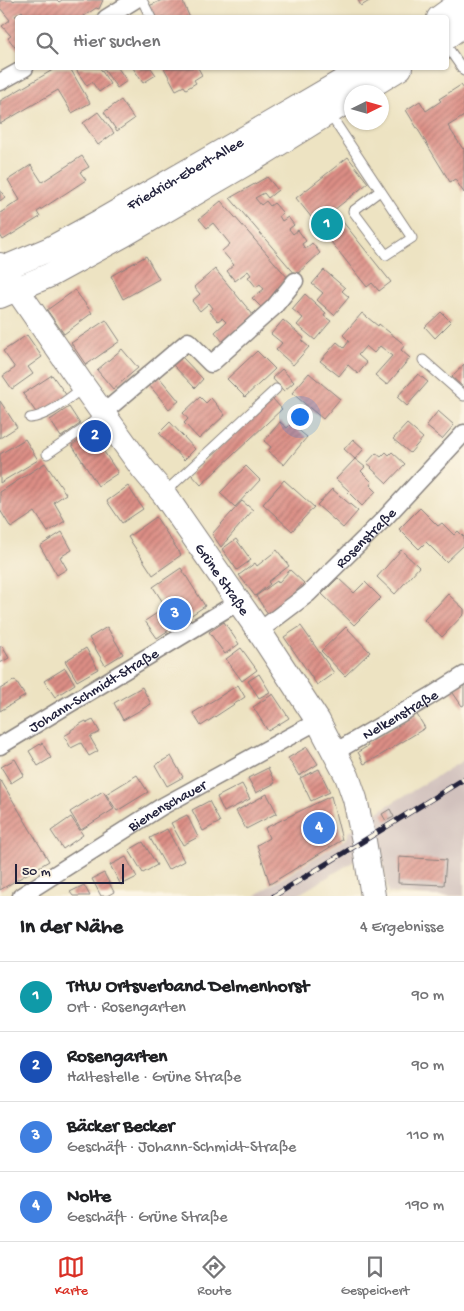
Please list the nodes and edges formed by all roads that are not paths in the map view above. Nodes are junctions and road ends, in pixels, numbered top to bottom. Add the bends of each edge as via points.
1 (134, 0) edge
2 (142, 0) edge
3 (461, 7) edge
4 (113, 9) edge
5 (150, 15) edge
6 (445, 15) edge
7 (449, 31) edge
8 (449, 49) edge
9 (21, 70) edge
10 (362, 70) edge
11 (397, 70) edge
12 (464, 70) edge
13 (0, 82) edge
14 (372, 85) edge
15 (344, 103) edge
16 (329, 113) junction
17 (380, 191) junction
18 (1, 268) edge
19 (295, 281) dead end
20 (8, 292) edge
21 (423, 360) dead end
22 (84, 387) junction
23 (276, 389) dead end
24 (464, 396) edge
25 (103, 413) junction
26 (30, 418) dead end
27 (464, 433) edge
28 (46, 454) dead end
29 (164, 494) junction
30 (238, 602) junction
31 (259, 630) junction
32 (464, 675) edge
33 (318, 720) junction
34 (0, 746) edge
35 (335, 752) junction
36 (21, 896) edge
37 (373, 896) edge

1 - 4 street
2 - 5 lane
3 - 6 main road
3 - 7 main road
8 - 12 lane
9 - 13 street
10 - 18 main road, Friedrich-Ebert-Allee via 88,228 37,256
11 - 14 main road
15 - 16 main road, Friedrich-Ebert-Allee
16 - 17 lane
16 - 20 main road, Friedrich-Ebert-Allee via 133,229 50,275
17 - 17 lane via 412,238 386,255 353,211
18 - 20 main road, Grüne Straße
19 - 25 street via 274,308 211,364 188,341
20 - 22 main road, Grüne Straße
21 - 24 lane
22 - 25 main road, Grüne Straße
22 - 26 lane via 47,413
23 - 29 lane
25 - 28 lane
25 - 29 main road, Grüne Straße
27 - 31 street, Rosenstraße via 308,594
29 - 30 main road, Grüne Straße
30 - 31 main road, Grüne Straße
30 - 34 street, Johann-Schmidt-Straße
31 - 33 main road, Grüne Straße
32 - 35 street, Nelkenstraße
33 - 35 main road, Grüne Straße
33 - 36 street, Bienenschauer via 161,807
35 - 37 main road, Grüne Straße via 355,799

